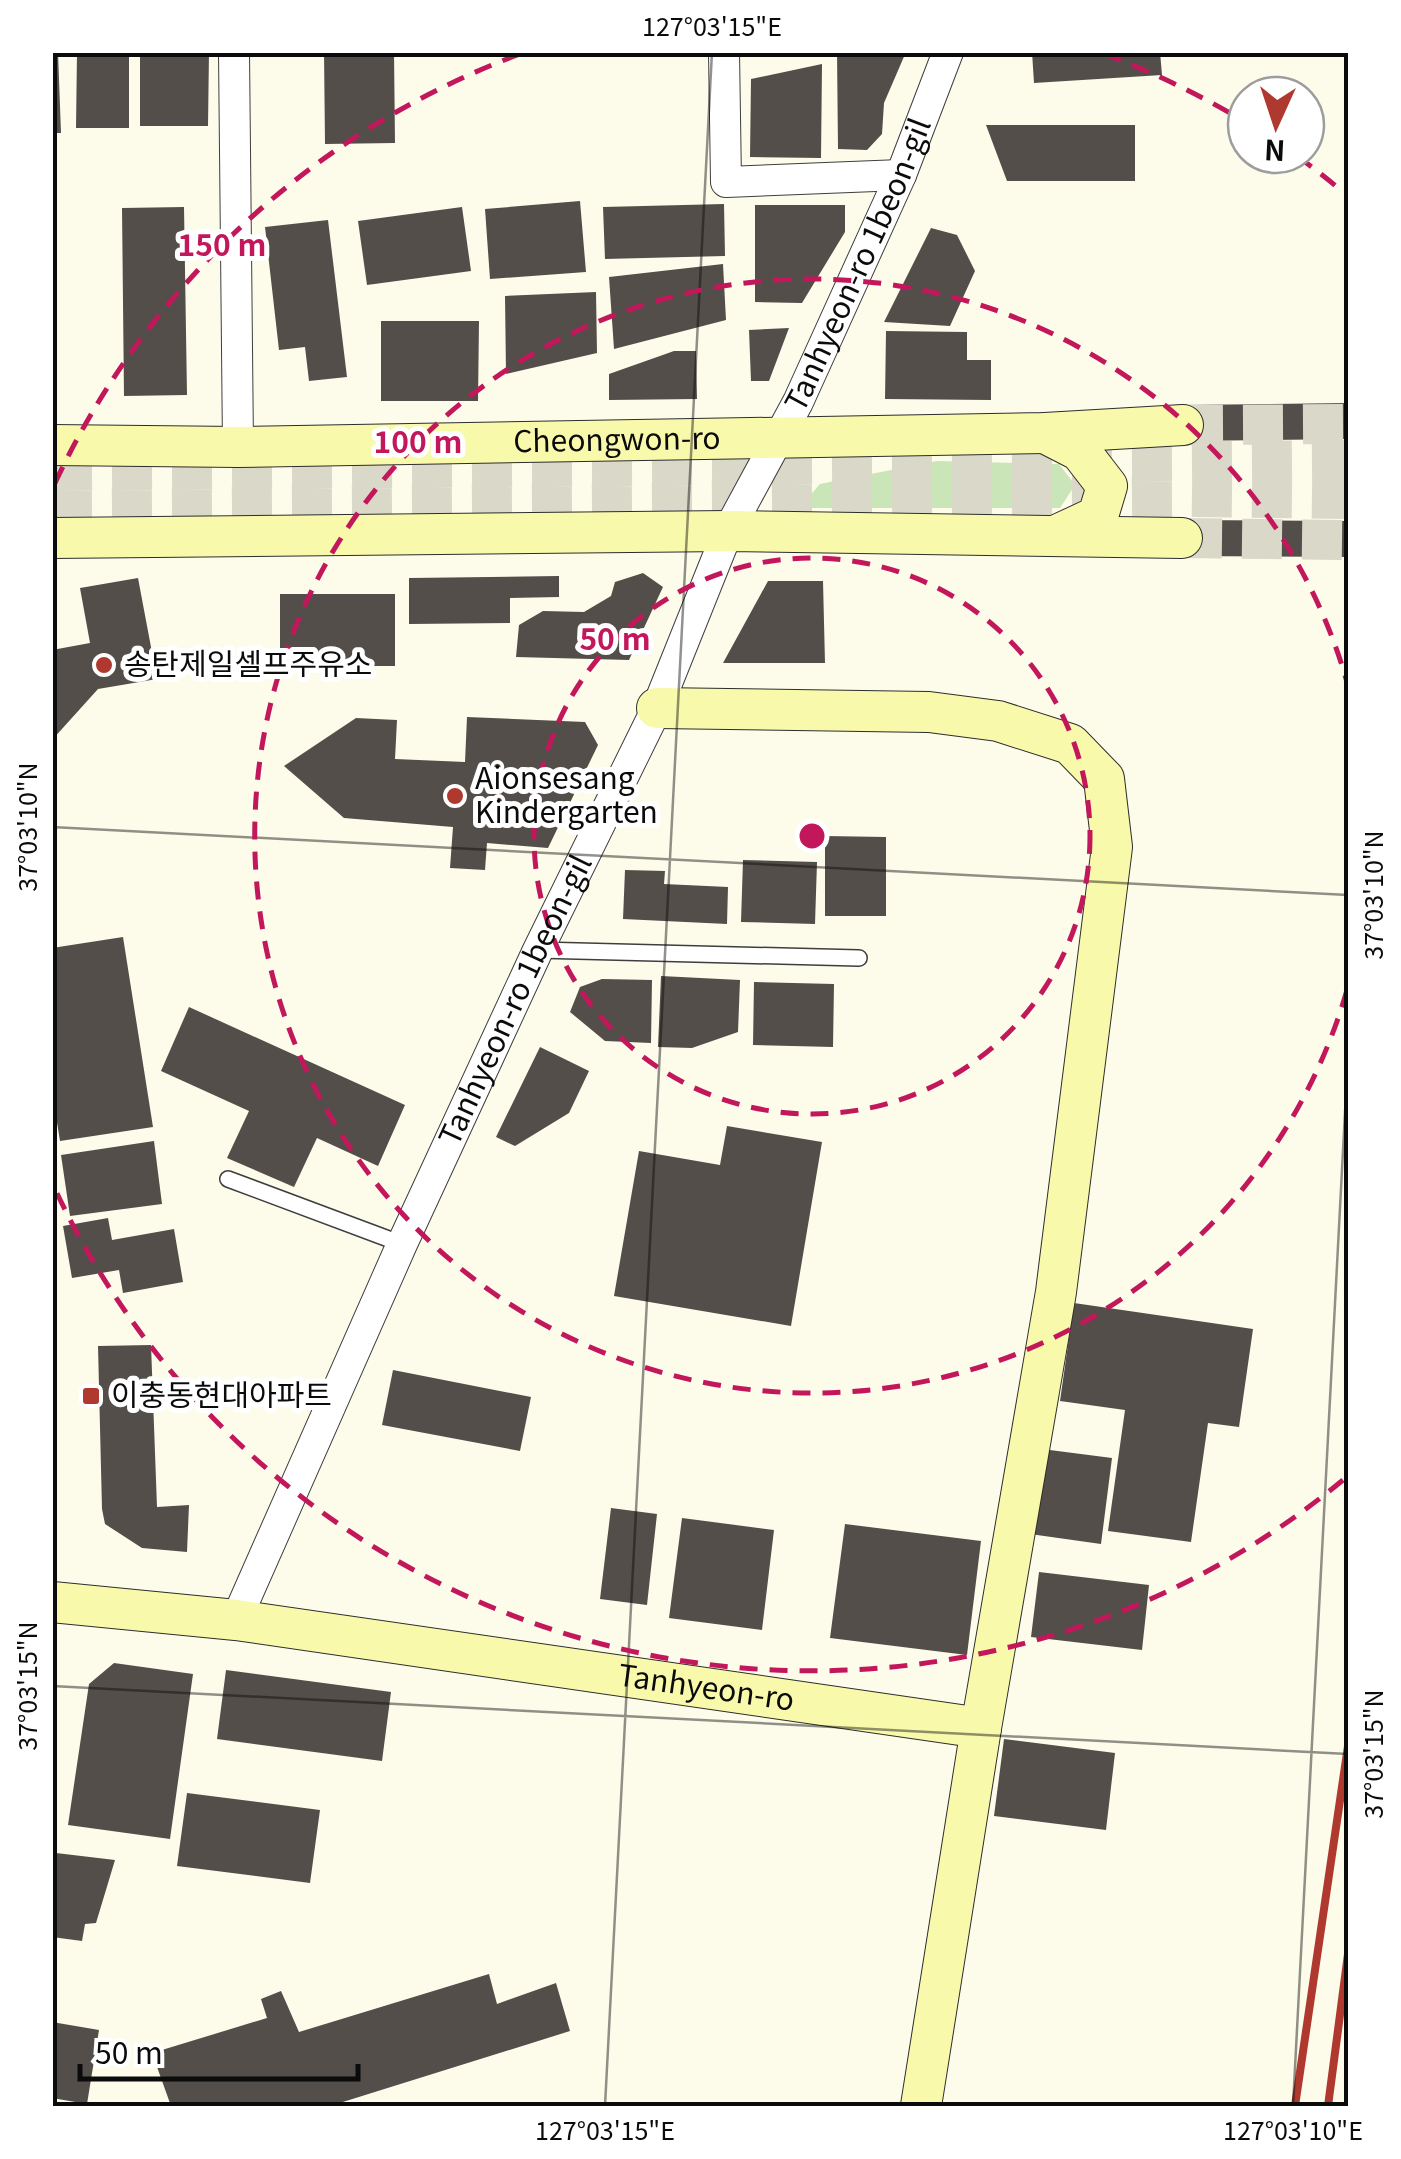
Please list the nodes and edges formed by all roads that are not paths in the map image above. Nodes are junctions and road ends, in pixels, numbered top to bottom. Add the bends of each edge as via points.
1 (234, 52) edge
2 (724, 52) edge
3 (948, 52) edge
4 (901, 176) junction
5 (1182, 425) tunnel mouth
6 (1045, 433) junction
7 (779, 437) junction
8 (52, 445) edge
9 (238, 447) junction
10 (728, 531) junction
11 (1053, 536) junction
12 (52, 538) edge
13 (1182, 538) tunnel mouth
14 (656, 708) junction
15 (538, 950) junction
16 (859, 958) dead end
17 (228, 1179) dead end
18 (402, 1244) junction
19 (52, 1602) edge
20 (236, 1620) junction
21 (981, 1728) junction
22 (921, 2106) edge

1 - 9 street
2 - 4 street via 726,182
3 - 4 street, Tanhyeon-ro 1beon-gil
4 - 7 street, Tanhyeon-ro 1beon-gil
5 - 6 street, Cheongwon-ro
6 - 7 street, Cheongwon-ro
6 - 11 street via 1080,452 1108,486 1098,516
7 - 9 street, Cheongwon-ro
7 - 10 street, Tanhyeon-ro 1beon-gil
8 - 9 street, Cheongwon-ro
10 - 11 street
10 - 12 street
10 - 14 street, Tanhyeon-ro 1beon-gil
11 - 13 street
14 - 15 street, Tanhyeon-ro 1beon-gil
14 - 21 street via 929,712 998,720 1070,744 1104,779 1112,846 1061,1254
15 - 16 lane
15 - 18 street, Tanhyeon-ro 1beon-gil
17 - 18 lane
18 - 20 street, Tanhyeon-ro 1beon-gil
19 - 20 street, Tanhyeon-ro
20 - 21 street, Tanhyeon-ro
21 - 22 street

